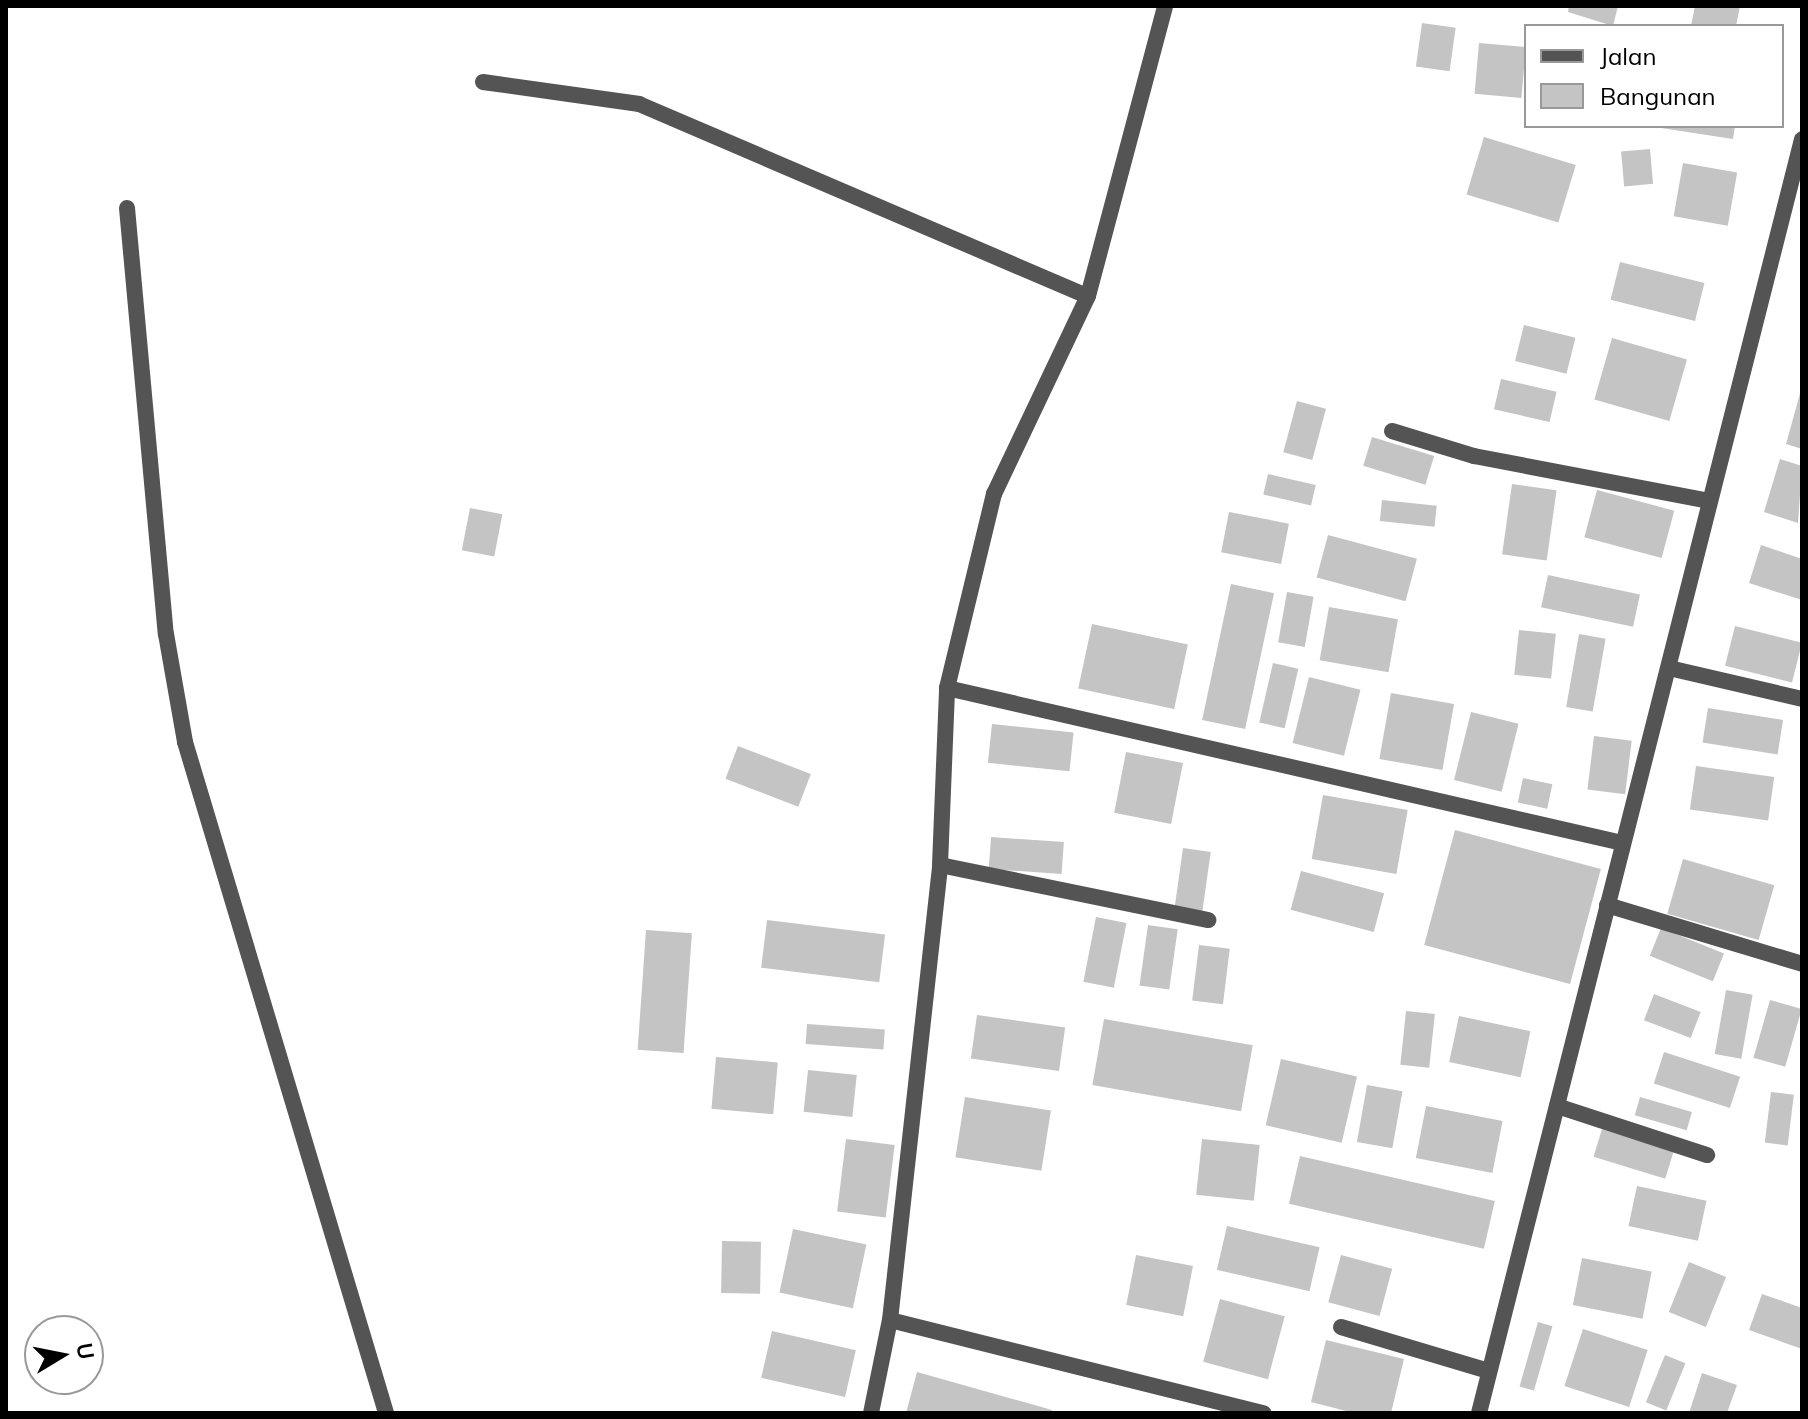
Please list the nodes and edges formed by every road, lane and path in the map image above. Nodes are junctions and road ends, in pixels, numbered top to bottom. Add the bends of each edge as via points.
1 (1165, 6) edge
2 (483, 82) dead end
3 (1802, 139) edge
4 (127, 208) dead end
5 (1088, 296) junction
6 (1392, 431) dead end
7 (1709, 501) junction
8 (1669, 668) junction
9 (947, 688) junction
10 (1802, 699) edge
11 (1622, 843) junction
12 (940, 865) junction
13 (1607, 905) junction
14 (1208, 920) dead end
15 (1802, 964) edge
16 (1557, 1106) junction
17 (1707, 1155) dead end
18 (890, 1320) junction
19 (1341, 1327) dead end
20 (1489, 1371) junction
21 (386, 1413) edge
22 (871, 1413) edge
23 (1264, 1413) edge
24 (1479, 1413) edge

1 - 5 street
2 - 5 street via 639,104
3 - 7 street
4 - 21 street via 166,634 185,742
5 - 9 street via 994,494
6 - 7 street via 1474,456
7 - 8 street
8 - 10 street
8 - 11 street
9 - 11 street
9 - 12 street
11 - 13 street
12 - 14 street
12 - 18 street
13 - 15 street
13 - 16 street
16 - 17 street
16 - 20 street
18 - 22 street
18 - 23 street
19 - 20 street
20 - 24 street

